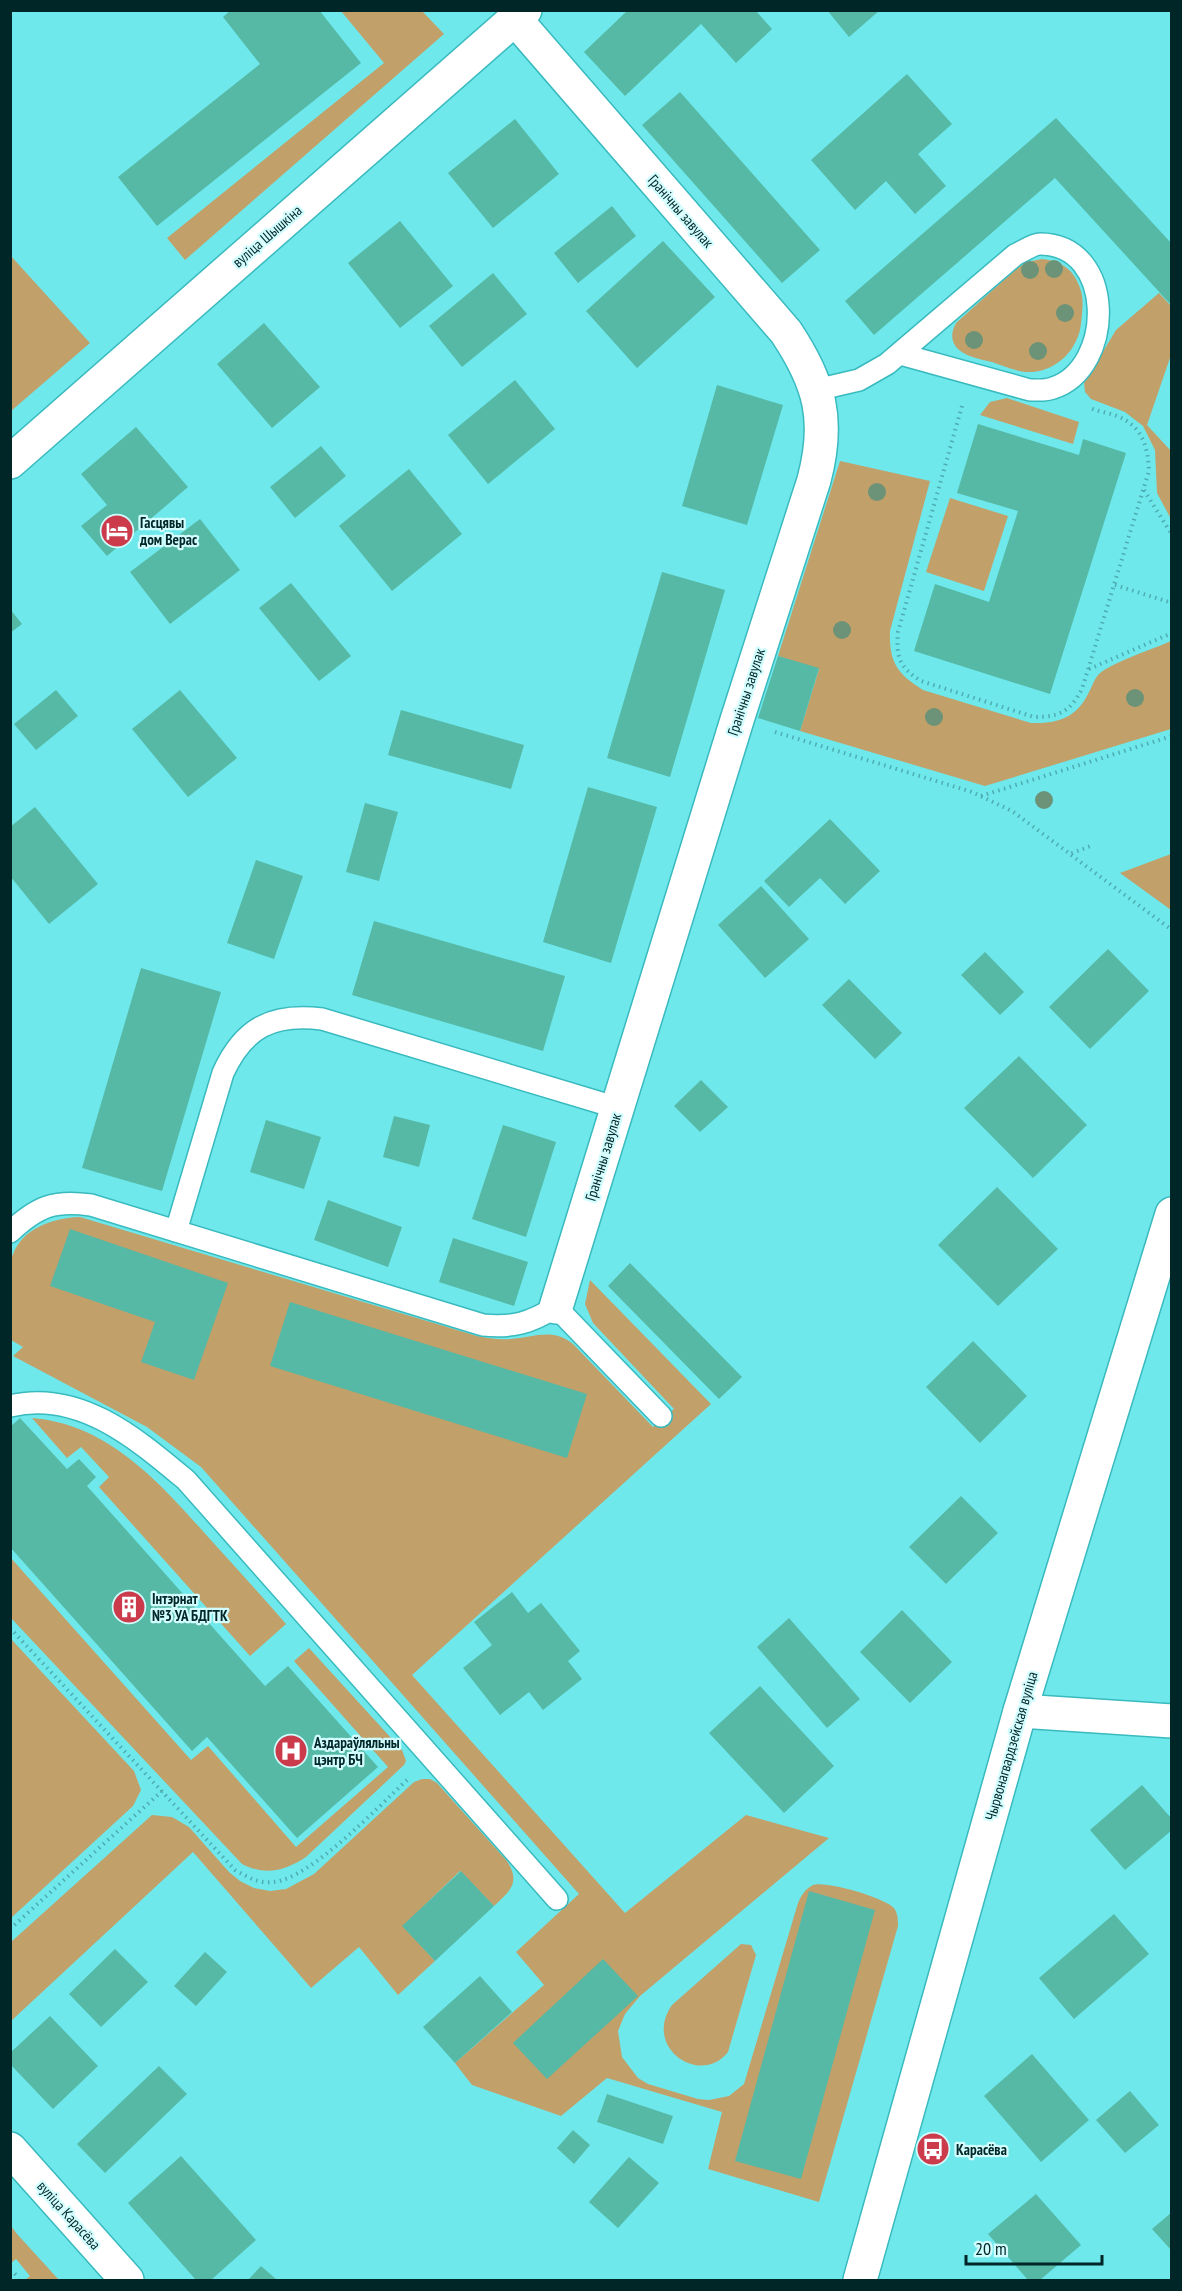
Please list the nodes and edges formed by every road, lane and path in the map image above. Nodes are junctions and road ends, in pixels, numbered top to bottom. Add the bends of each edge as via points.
1 (520, 15) edge
2 (900, 354) junction
3 (971, 374) junction
4 (1068, 381) junction
5 (816, 390) junction
6 (10, 462) edge
7 (1144, 490) junction
8 (1172, 535) edge
9 (1115, 585) junction
10 (1172, 603) edge
11 (1172, 633) edge
12 (1088, 669) junction
13 (737, 720) junction
14 (1172, 736) edge
15 (981, 796) junction
16 (1093, 845) dead end
17 (1070, 854) junction
18 (1172, 930) edge
19 (618, 1108) junction
20 (1172, 1214) edge
21 (176, 1231) junction
22 (10, 1232) edge
23 (556, 1306) junction
24 (10, 1406) edge
25 (661, 1416) dead end
26 (10, 1628) edge
27 (1020, 1711) junction
28 (1172, 1721) edge
29 (432, 1758) junction
30 (162, 1791) junction
31 (557, 1899) dead end
32 (10, 1929) edge
33 (10, 2149) edge
34 (12, 2271) edge
35 (19, 2278) dead end
36 (127, 2280) edge
37 (860, 2280) edge

1 - 5 street, Гранічны завулак via 786,332 805,361
1 - 6 street, вуліца Шышкіна
2 - 3 lane
2 - 4 lane via 1015,255 1039,244 1065,249 1085,265 1097,290 1100,316 1093,345
2 - 5 lane via 859,380
3 - 4 lane via 1030,390 1052,389
3 - 12 path via 898,632 901,664 921,681 1034,717 1064,712 1075,702
4 - 7 path via 1083,404 1132,424 1143,437 1149,471
5 - 13 street, Гранічны завулак via 820,456
7 - 8 path
7 - 9 path
9 - 10 path
9 - 12 path
11 - 12 path
13 - 15 path
13 - 19 street, Гранічны завулак
14 - 15 path
15 - 17 path via 1030,823
16 - 17 path
17 - 18 path
19 - 21 lane via 322,1019 277,1019 244,1039 230,1057
19 - 23 street, Гранічны завулак
20 - 27 street, Чырвонагвардзейская вуліца
21 - 22 lane via 92,1205 67,1202 45,1207
21 - 23 lane via 483,1325 521,1324
23 - 25 lane
24 - 29 lane via 45,1402 81,1409 153,1452 186,1480
26 - 30 path
27 - 28 street
27 - 37 street, Чырвонагвардзейская вуліца
29 - 30 path via 312,1866 273,1883 254,1881 236,1870
29 - 31 lane
30 - 32 path
33 - 36 street, вуліца Карасёва
34 - 35 path

